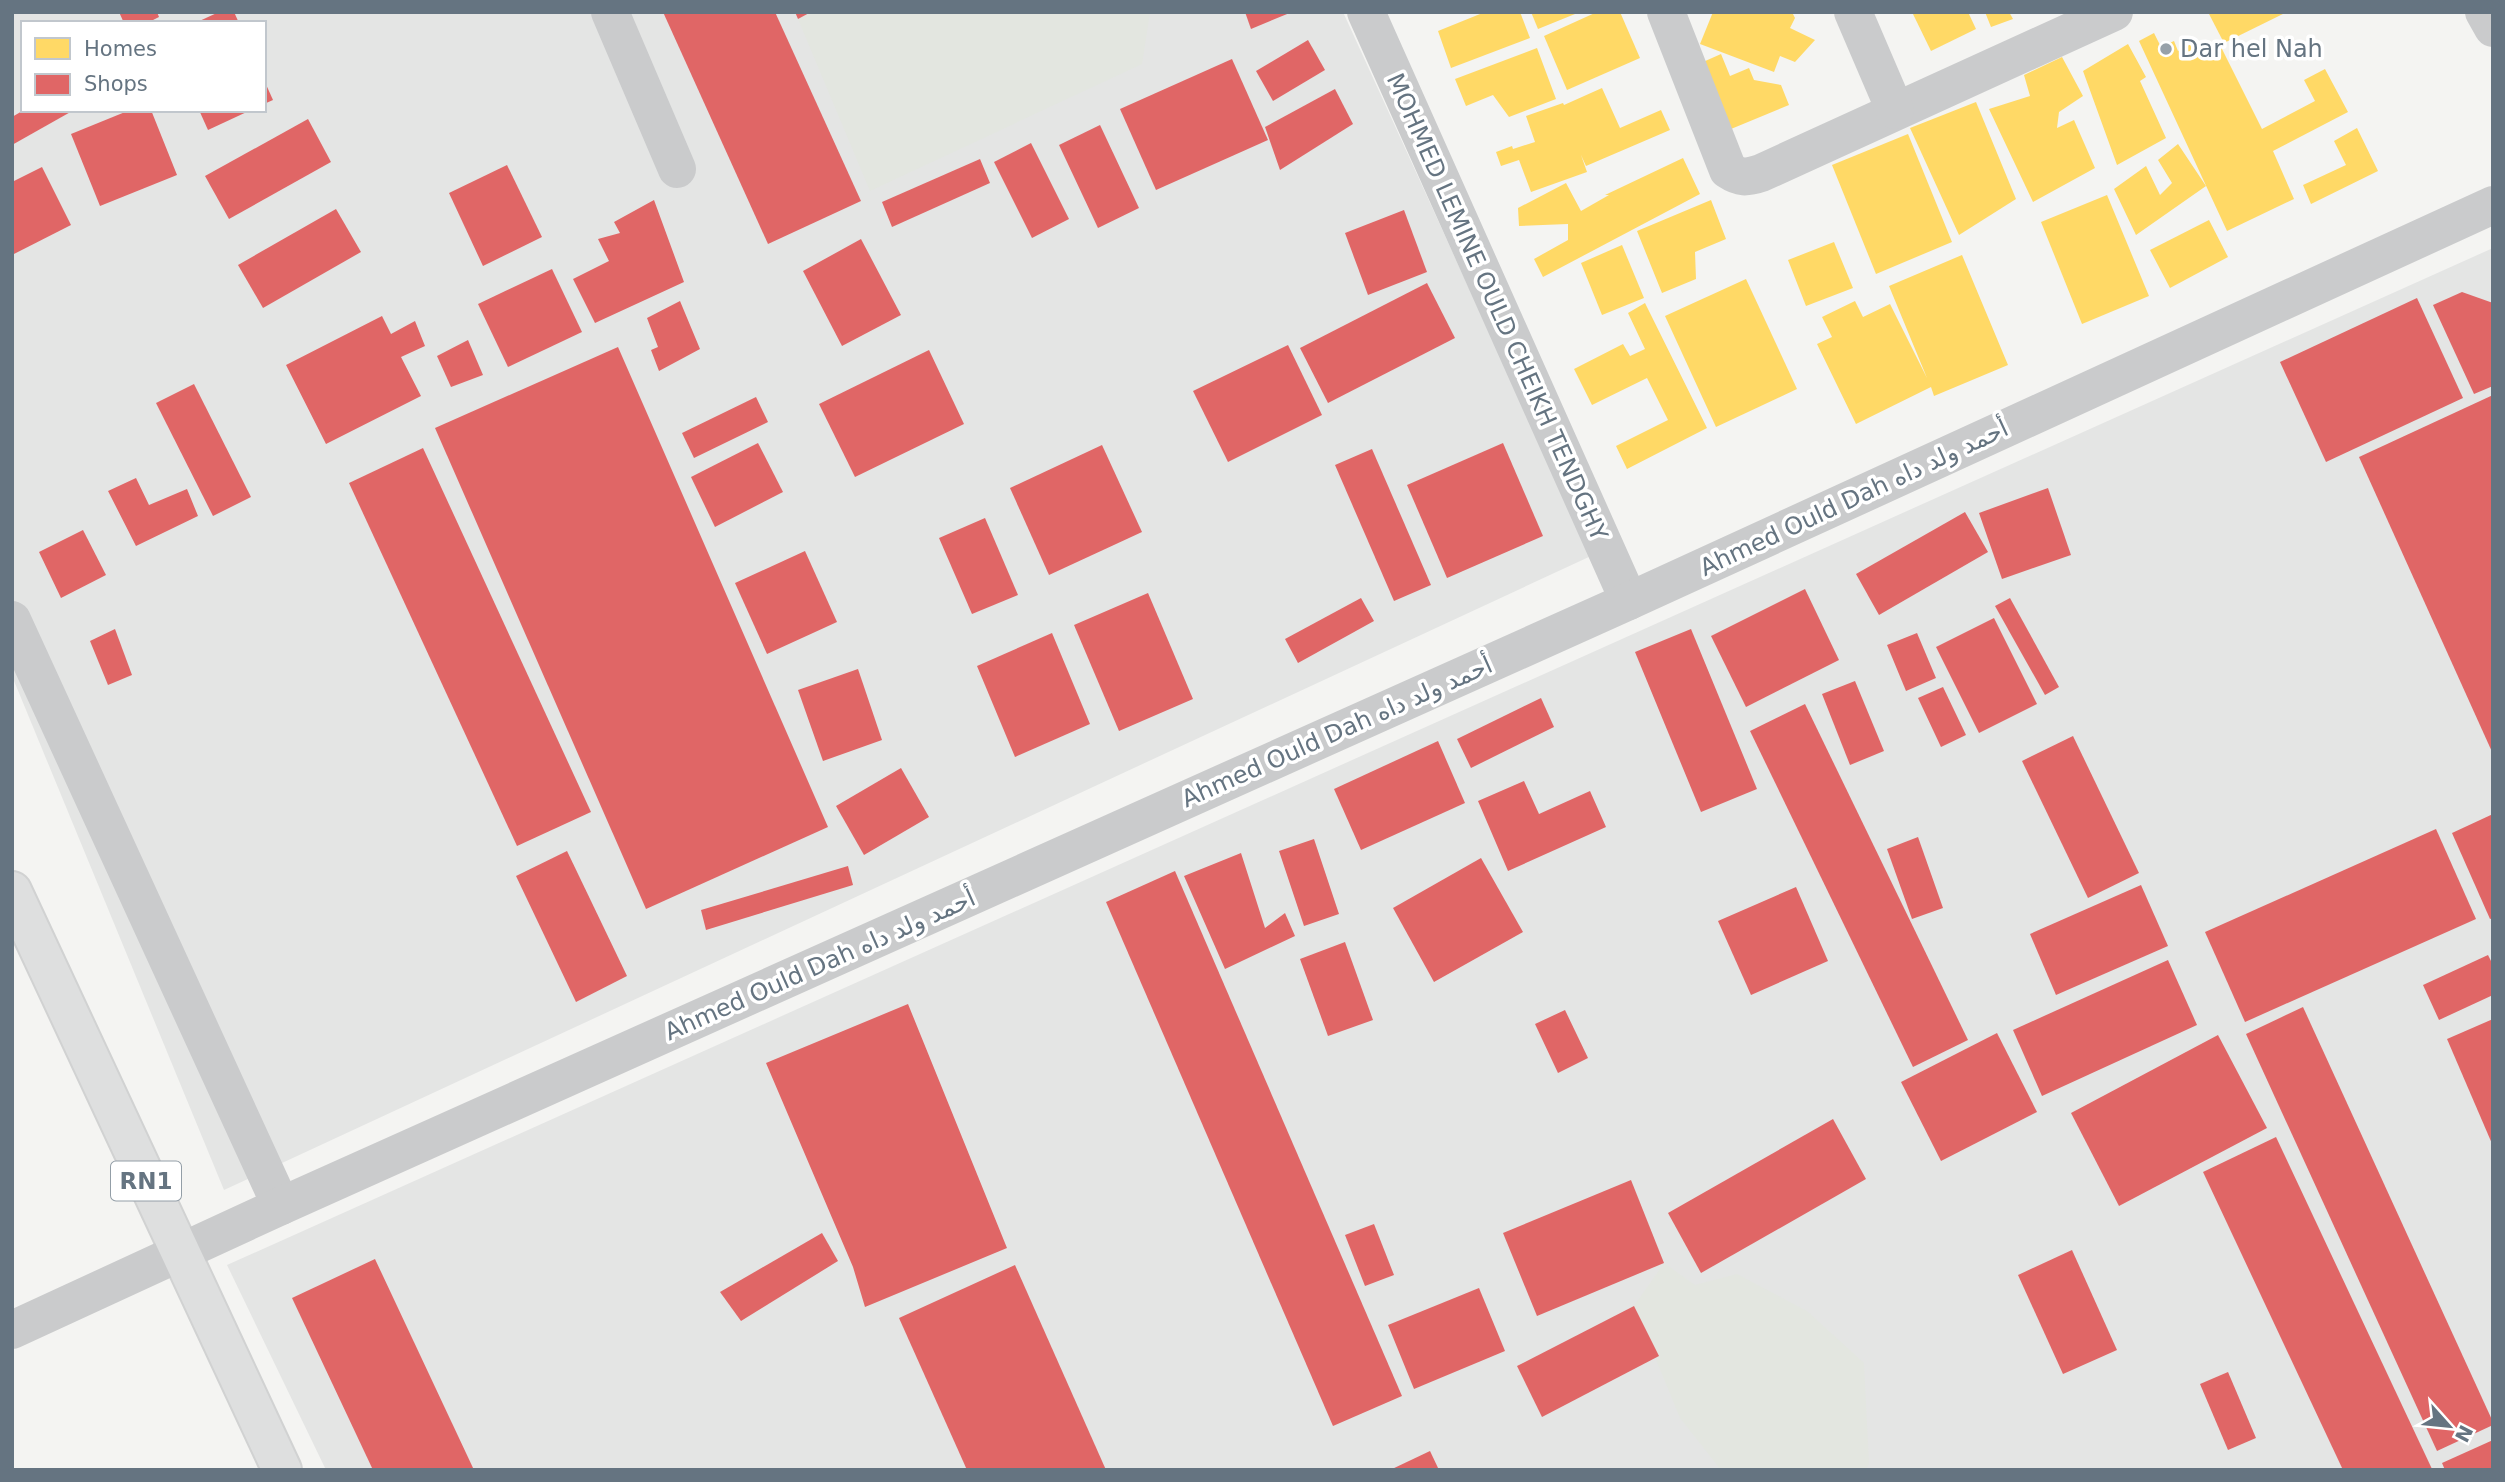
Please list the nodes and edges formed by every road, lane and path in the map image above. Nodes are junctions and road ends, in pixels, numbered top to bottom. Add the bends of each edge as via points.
1 (610, 12) edge
2 (1366, 12) edge
3 (1666, 12) edge
4 (1853, 12) edge
5 (2114, 12) edge
6 (2484, 12) edge
7 (2493, 28) edge
8 (1895, 110) junction
9 (677, 169) dead end
10 (2493, 205) edge
11 (1629, 601) junction
12 (12, 620) edge
13 (12, 891) edge
14 (281, 1206) junction
15 (179, 1252) junction
16 (12, 1330) edge
17 (282, 1470) edge

1 - 9 street
2 - 11 street, MOHMED LEMINE OULD CHEIKH TENDGHY
3 - 8 street via 1728,170 1739,177 1761,173
4 - 8 street
5 - 8 street
6 - 7 street
10 - 11 street, Ahmed Ould Dah أحمد ولد داه
11 - 14 street, Ahmed Ould Dah أحمد ولد داه
12 - 14 street
13 - 15 highway, RN1
14 - 15 street, Ahmed Ould Dah أحمد ولد داه
15 - 16 street, Ahmed Ould Dah أحمد ولد داه
15 - 17 highway, RN1

